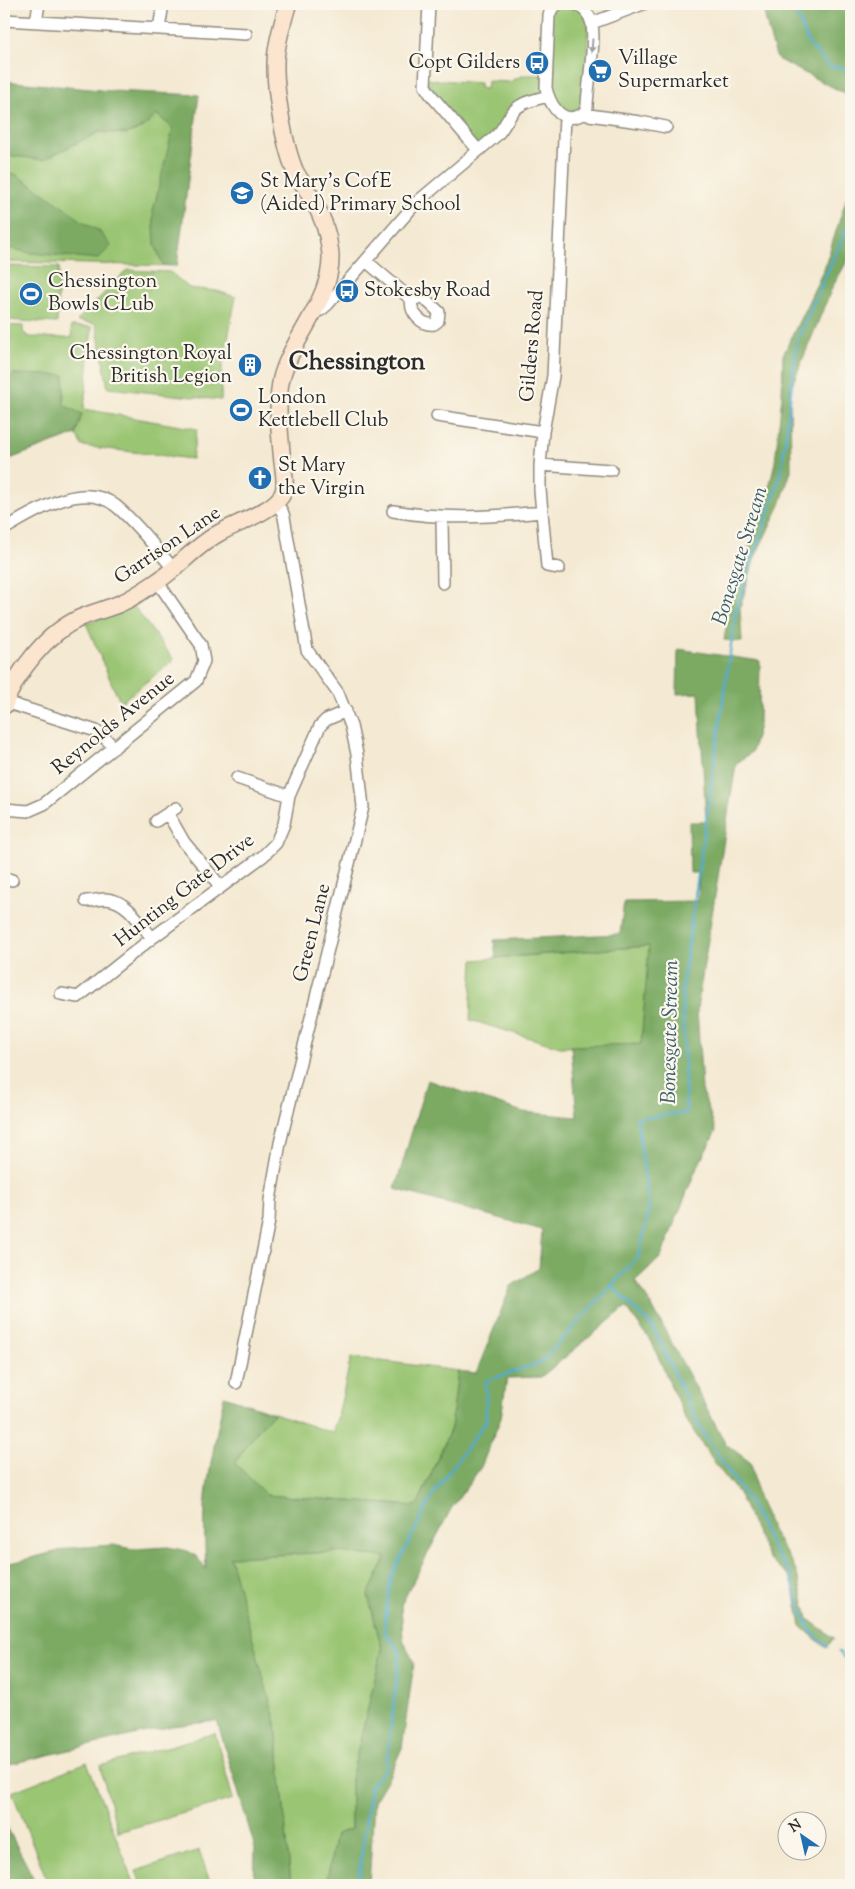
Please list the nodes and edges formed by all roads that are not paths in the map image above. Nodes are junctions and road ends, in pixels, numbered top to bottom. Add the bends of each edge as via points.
1 (39, 4) edge
2 (164, 4) edge
3 (288, 4) edge
4 (429, 4) edge
5 (558, 4) edge
6 (576, 4) edge
7 (643, 4) edge
8 (4, 20) edge
9 (36, 22) junction
10 (592, 23) junction
11 (159, 29) junction
12 (246, 34) dead end
13 (548, 96) junction
14 (582, 114) junction
15 (566, 117) junction
16 (666, 127) dead end
17 (478, 150) junction
18 (366, 260) junction
19 (330, 269) junction
20 (352, 277) junction
21 (412, 300) dead end
22 (315, 308) junction
23 (436, 416) dead end
24 (543, 432) junction
25 (540, 465) junction
26 (604, 473) dead end
27 (275, 503) junction
28 (393, 511) dead end
29 (542, 512) junction
30 (442, 517) junction
31 (4, 529) edge
32 (173, 568) junction
33 (535, 568) dead end
34 (158, 581) junction
35 (443, 583) dead end
36 (4, 704) edge
37 (346, 710) junction
38 (114, 748) junction
39 (237, 778) dead end
40 (289, 796) junction
41 (4, 809) edge
42 (156, 822) dead end
43 (220, 887) junction
44 (86, 901) dead end
45 (152, 938) junction
46 (62, 994) dead end
47 (236, 1383) dead end

1 - 9 street
2 - 11 street
3 - 19 street via 276,57 287,152 322,218 330,250
4 - 17 street via 425,86
5 - 13 street via 549,15
6 - 10 street via 588,14
7 - 10 street
8 - 9 street
9 - 11 street
10 -> 14 street via 587,106
11 - 12 street
13 - 15 street via 557,112
13 - 17 street via 515,109 505,127
14 - 15 street
14 - 16 street
15 - 24 street, Gilders Road via 553,376
17 - 18 street via 416,203
18 - 20 street
18 - 21 street
19 - 20 street
19 - 22 street via 325,289
20 - 22 street via 324,308
22 - 27 street via 282,378 278,403 284,487 283,494
23 - 24 street
24 - 25 street, Gilders Road
25 - 26 street
25 - 29 street, Gilders Road
27 - 32 street, Garrison Lane via 218,533
27 - 37 street, Green Lane via 284,518 308,650
28 - 30 street
29 - 30 street
29 - 33 street, Gilders Road via 553,567
30 - 35 street via 448,570
31 - 32 street via 66,498 87,496 102,499 115,505
32 - 34 street, Garrison Lane
34 - 36 street, Garrison Lane via 122,603 80,618 63,628 25,666
34 - 38 street, Reynolds Avenue via 201,645 204,661 196,681
36 - 38 street via 96,731
37 - 40 street, Hunting Gate Drive via 320,726
37 - 47 street, Green Lane via 357,754 363,807 280,1143 269,1221
38 - 41 street, Reynolds Avenue via 44,804 28,811
39 - 40 street
40 - 43 street, Hunting Gate Drive via 284,824 276,843
42 - 43 street via 172,811 184,842
43 - 45 street, Hunting Gate Drive
44 - 45 street via 115,901 128,909
45 - 46 street, Hunting Gate Drive via 78,997

